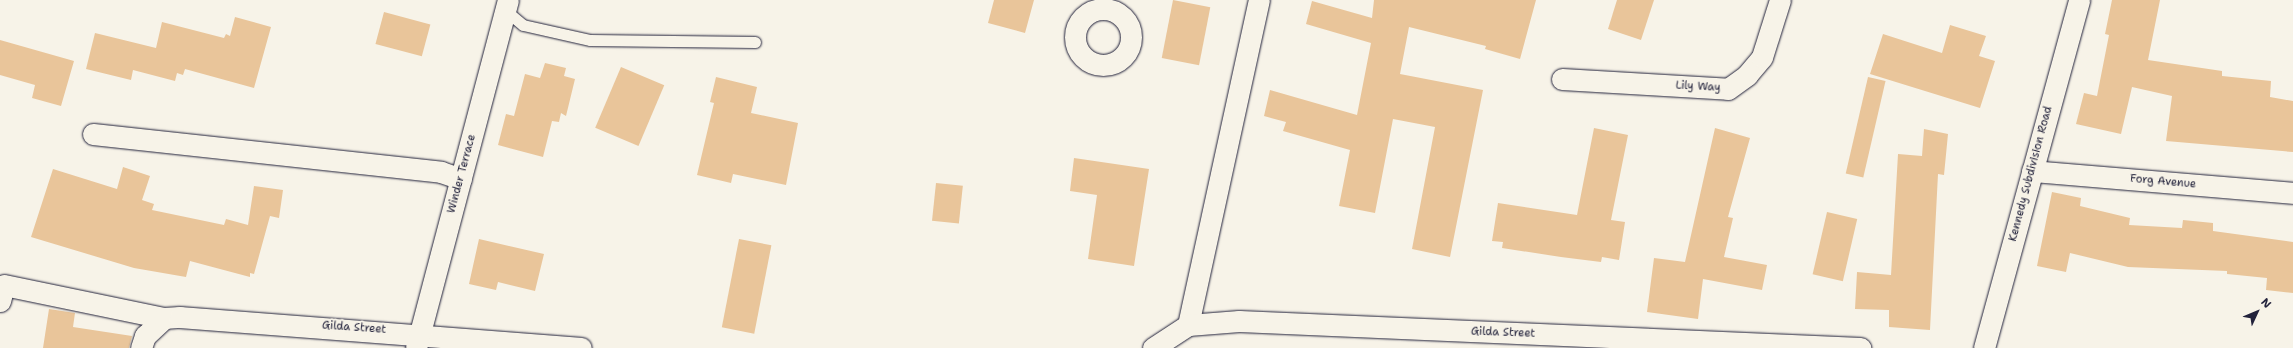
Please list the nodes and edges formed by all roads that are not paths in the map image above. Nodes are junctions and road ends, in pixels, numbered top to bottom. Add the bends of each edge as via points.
1 (1259, 0) edge
2 (1780, 0) edge
3 (2079, 0) edge
4 (507, 5) edge
5 (754, 42) dead end
6 (1562, 79) dead end
7 (93, 134) dead end
8 (2032, 171) junction
9 (461, 179) junction
10 (2293, 194) edge
11 (0, 301) edge
12 (164, 318) junction
13 (1188, 326) junction
14 (418, 340) edge
15 (141, 348) edge
16 (581, 348) edge
17 (1153, 348) edge
18 (1860, 348) edge
19 (1984, 348) edge

1 - 13 street
2 - 6 street, Lily Way via 1762,57 1728,89
3 - 8 street, Kennedy Subdivision Road
4 - 5 lane via 523,25 590,40
4 - 9 street, Winder Terrace
7 - 9 street via 441,172
8 - 10 street, Forg Avenue
8 - 19 street, Kennedy Subdivision Road
9 - 14 street, Winder Terrace
11 - 12 street, Gilda Street via 4,285
12 - 14 street, Gilda Street
12 - 15 street via 145,336
13 - 17 street, Gilda Street
13 - 18 street, Gilda Street via 1239,321
14 - 16 street, Gilda Street

